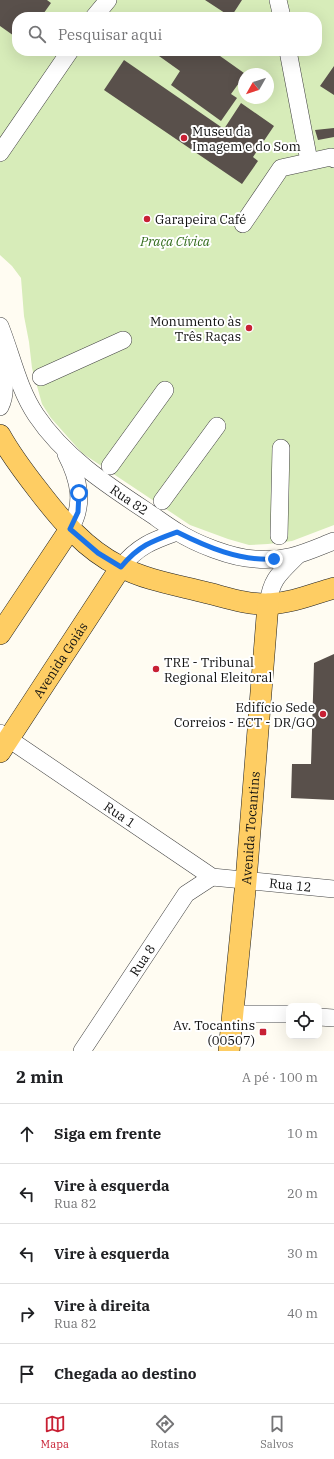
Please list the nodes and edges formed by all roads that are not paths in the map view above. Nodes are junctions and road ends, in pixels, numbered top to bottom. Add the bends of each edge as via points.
1 (108, 0) edge
2 (278, 0) edge
3 (98, 12) edge
4 (281, 12) edge
5 (67, 56) edge
6 (289, 56) edge
7 (0, 153) edge
8 (334, 159) edge
9 (309, 161) junction
10 (243, 224) dead end
11 (0, 326) edge
12 (123, 340) dead end
13 (0, 360) edge
14 (41, 378) dead end
15 (166, 390) dead end
16 (0, 407) edge
17 (217, 426) dead end
18 (0, 435) edge
19 (62, 445) junction
20 (281, 448) dead end
21 (110, 466) dead end
22 (162, 501) dead end
23 (70, 529) junction
24 (177, 532) junction
25 (279, 536) dead end
26 (334, 540) edge
27 (297, 556) junction
28 (121, 567) junction
29 (334, 588) edge
30 (268, 604) junction
31 (0, 634) edge
32 (3, 741) edge
33 (212, 877) junction
34 (246, 881) junction
35 (334, 889) edge
36 (233, 1014) junction
37 (286, 1014) edge
38 (322, 1017) edge
39 (334, 1018) edge
40 (82, 1051) edge
41 (229, 1051) edge

1 - 3 street
2 - 4 street
5 - 7 street
6 - 9 street
8 - 9 street via 331,157
9 - 10 street via 281,168
11 - 19 street, Rua 82 via 23,392 36,415
12 - 14 street
13 - 16 street via 5,382 5,393
15 - 21 street
17 - 22 street
18 - 23 main road via 22,469
19 - 23 street via 74,469 79,493 78,512
19 - 24 street, Rua 82 via 102,481
20 - 25 street
23 - 28 main road via 98,553
23 - 31 main road
24 - 27 street, Rua 82 via 246,558 278,559
24 - 28 street via 138,549
26 - 27 street, Rua 82
27 - 30 street via 274,581
28 - 30 main road via 233,600
28 - 32 main road, Avenida Goiás
29 - 30 main road via 297,600
30 - 34 main road, Avenida Tocantins
32 - 33 street, Rua 1
33 - 34 street, Rua 1
33 - 40 street, Rua 8 via 186,894
34 - 35 street, Rua 12
34 - 36 main road, Avenida Tocantins
36 - 37 street
36 - 41 main road, Avenida Tocantins
38 - 39 street

